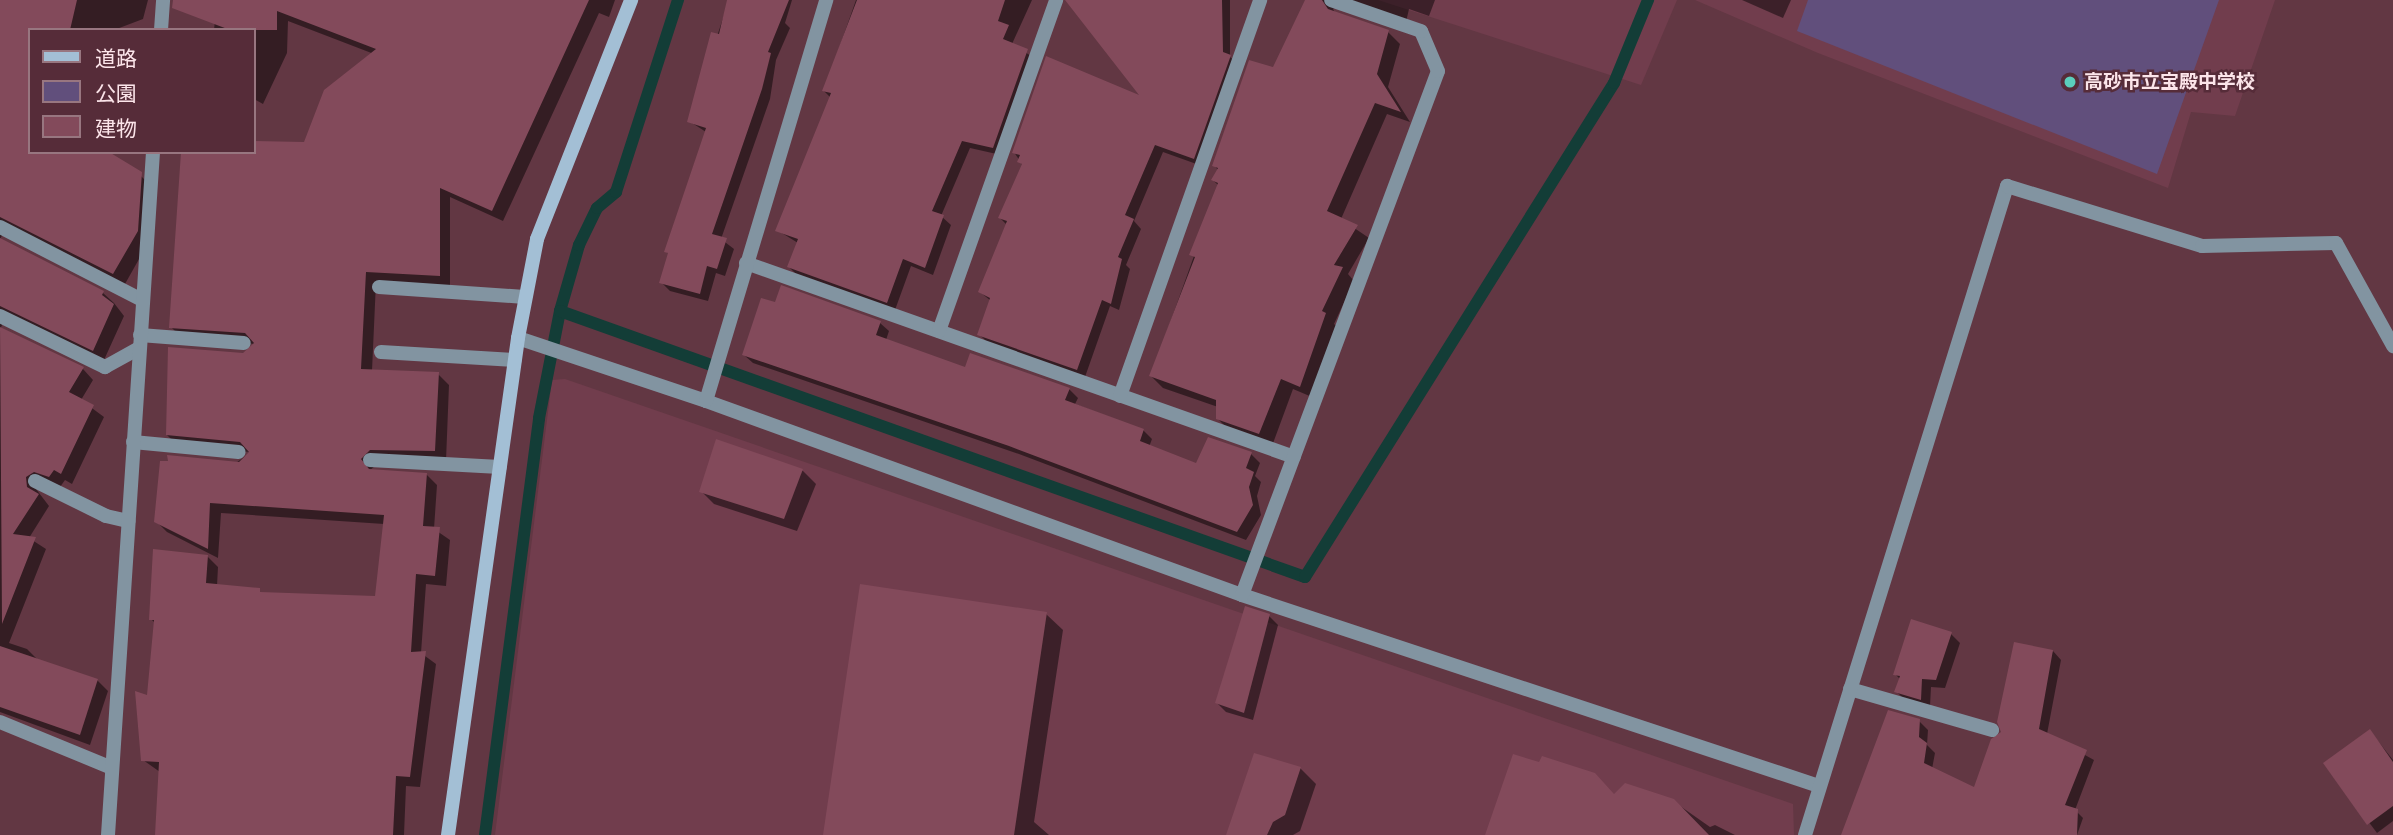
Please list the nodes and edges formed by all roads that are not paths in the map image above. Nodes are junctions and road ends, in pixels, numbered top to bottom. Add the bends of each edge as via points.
1 (163, 0) edge
2 (631, 0) edge
3 (827, 0) edge
4 (1056, 0) edge
5 (1260, 0) edge
6 (1331, 0) edge
7 (161, 28) edge
8 (153, 154) edge
9 (0, 227) edge
10 (746, 263) junction
11 (379, 287) dead end
12 (525, 297) junction
13 (142, 300) junction
14 (0, 316) edge
15 (939, 331) junction
16 (518, 338) junction
17 (140, 341) junction
18 (244, 343) dead end
19 (2393, 346) edge
20 (381, 352) dead end
21 (515, 360) junction
22 (1120, 396) junction
23 (706, 401) junction
24 (133, 442) junction
25 (239, 452) dead end
26 (1294, 457) junction
27 (370, 460) dead end
28 (499, 467) junction
29 (35, 481) dead end
30 (128, 521) junction
31 (1242, 595) junction
32 (1850, 689) junction
33 (0, 722) edge
34 (1992, 730) dead end
35 (112, 768) junction
36 (1819, 786) junction
37 (108, 835) edge
38 (448, 835) edge
39 (1805, 835) edge

1 - 7 street
2 - 12 street via 537,239
3 - 10 street
4 - 15 street
5 - 22 street
6 - 26 street via 1421,31 1438,71
8 - 13 street
9 - 13 street
10 - 15 street
10 - 23 street
11 - 12 street
12 - 16 street
13 - 17 street
14 - 17 street via 105,367
15 - 22 street
16 - 21 street
16 - 23 street
17 - 18 street
17 - 24 street
19 - 32 street via 2336,243 2202,246 2007,186
20 - 21 street
21 - 28 street
22 - 26 street
23 - 31 street
24 - 25 street
24 - 30 street
26 - 31 street
27 - 28 street
28 - 38 street
29 - 30 street via 106,516
30 - 35 street
31 - 36 street
32 - 34 street
32 - 36 street
33 - 35 street
35 - 37 street
36 - 39 street

